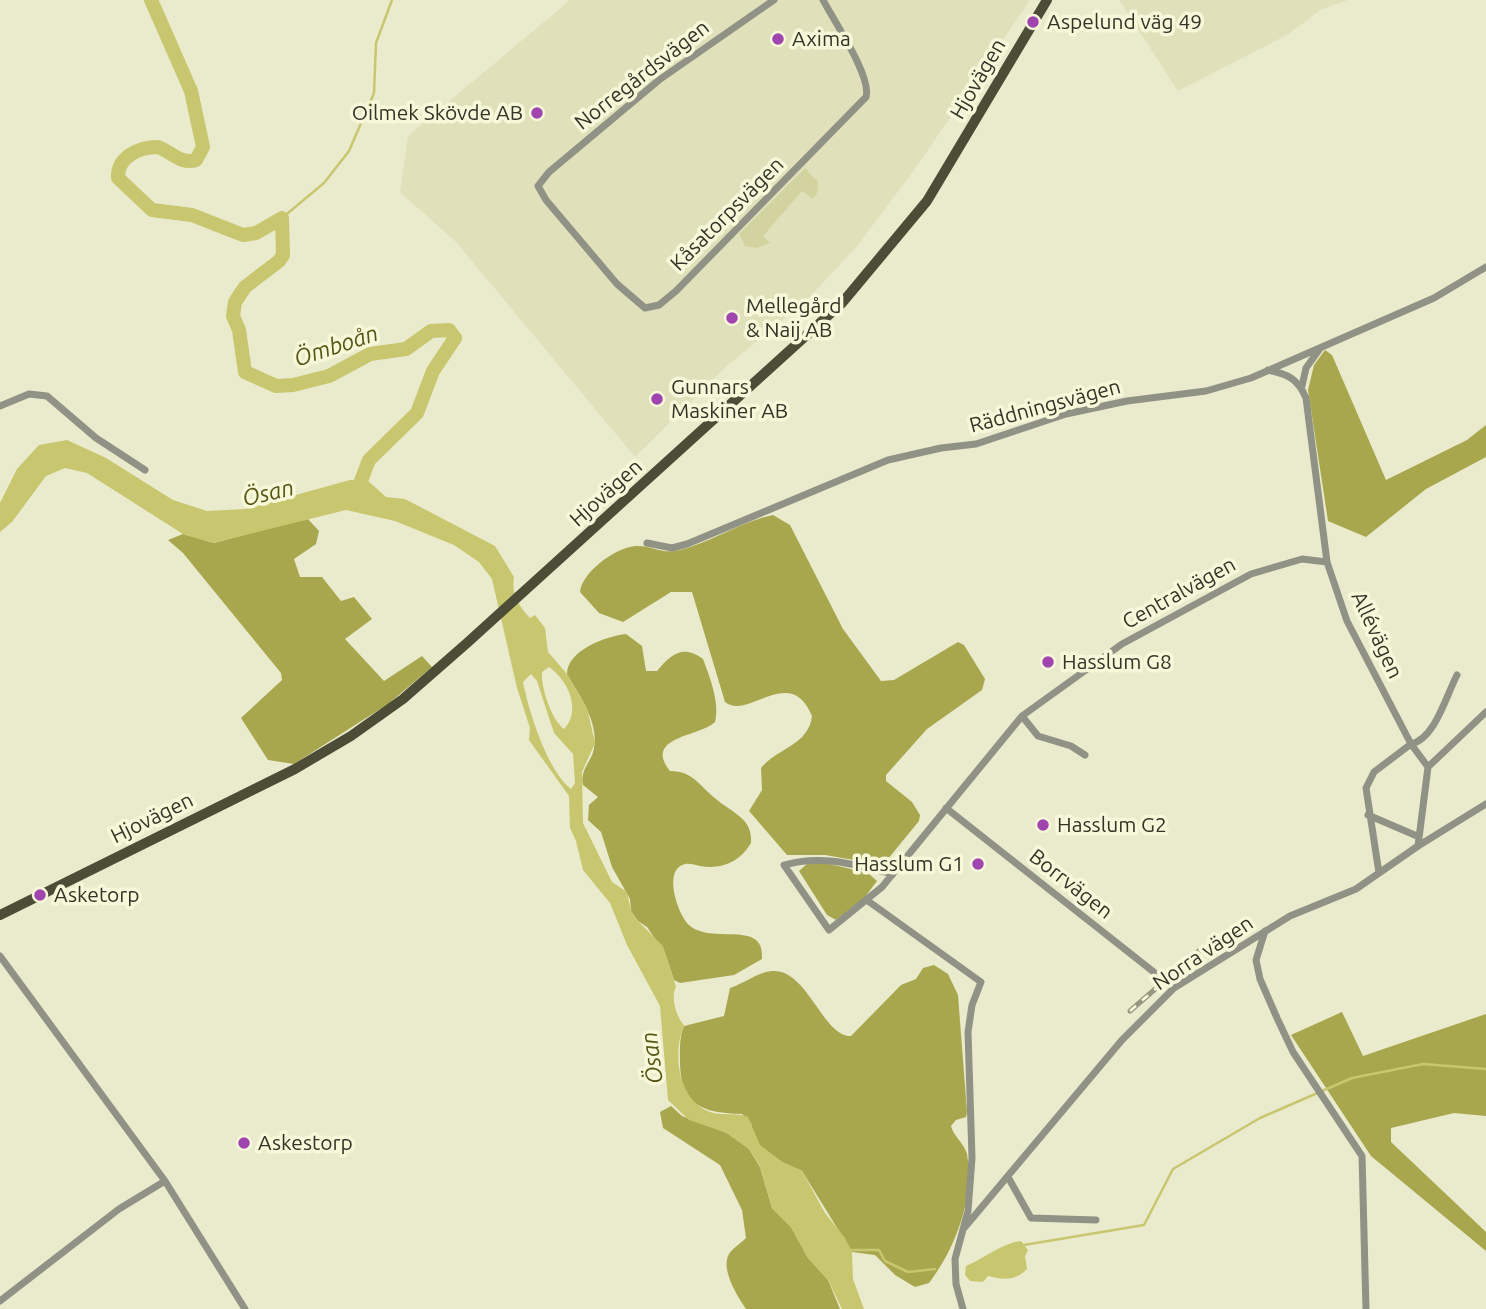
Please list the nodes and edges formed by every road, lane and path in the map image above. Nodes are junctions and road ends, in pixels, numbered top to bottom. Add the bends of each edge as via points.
1 (774, 0) edge
2 (823, 0) edge
3 (1047, 0) edge
4 (538, 186) joint
5 (1486, 267) edge
6 (1320, 348) junction
7 (1268, 370) junction
8 (1302, 386) junction
9 (0, 406) edge
10 (145, 470) dead end
11 (646, 543) dead end
12 (1326, 562) junction
13 (1457, 675) dead end
14 (1486, 712) edge
15 (1022, 716) junction
16 (1410, 744) junction
17 (1085, 755) dead end
18 (1428, 767) junction
19 (1486, 804) edge
20 (946, 808) junction
21 (1368, 815) junction
22 (1417, 836) junction
23 (1418, 846) junction
24 (1380, 873) junction
25 (893, 874) junction
26 (868, 901) junction
27 (0, 915) edge
28 (1265, 931) junction
29 (0, 956) edge
30 (1174, 988) junction
31 (1008, 1177) junction
32 (165, 1181) junction
33 (1096, 1220) dead end
34 (965, 1227) junction
35 (0, 1301) edge
36 (245, 1309) edge
37 (963, 1309) edge
38 (1366, 1309) edge

1 - 4 street, Norregårdsvägen via 659,80
2 - 4 street, Kåsatorpsvägen via 863,74 869,90 866,97 660,305 645,308 617,284
3 - 27 main road, Hjovägen via 957,155 878,264 797,347 403,699 295,769
5 - 6 street, Räddningsvägen via 1434,298
6 - 7 street, Räddningsvägen
6 - 8 street via 1306,368
7 - 8 street via 1288,374
7 - 11 street, Räddningsvägen via 1206,391 1066,414 976,444 888,460 687,544 672,548
8 - 12 street, Allévägen
9 - 10 street via 29,394 47,397 96,438
12 - 15 street, Centralvägen via 1302,559 1251,574 1122,644
12 - 16 street, Allévägen via 1347,621
13 - 16 street via 1432,727 1421,742
14 - 18 street
15 - 17 street via 1038,736
15 - 20 street, Centralvägen
16 - 18 street, Allévägen
16 - 21 street via 1368,778
18 - 22 street
19 - 23 street, Norra vägen
20 - 25 street, Centralvägen
20 - 30 street, Borrvägen
21 - 22 street
21 - 24 street
22 - 23 street
23 - 24 street, Norra vägen
24 - 28 street, Norra vägen via 1356,890
25 - 26 street, Centralvägen
25 - 26 street, Centralvägen via 825,859 784,864 829,930
26 - 34 street via 981,982 969,1016 972,1158
28 - 30 street, Norra vägen
28 - 38 street via 1256,960 1277,1018 1300,1063 1362,1156
29 - 32 street
30 - 31 street, Norra vägen via 1122,1040
31 - 33 street via 1031,1218
31 - 34 street, Norra vägen
32 - 35 street via 119,1209
32 - 36 street
34 - 37 street via 955,1269

